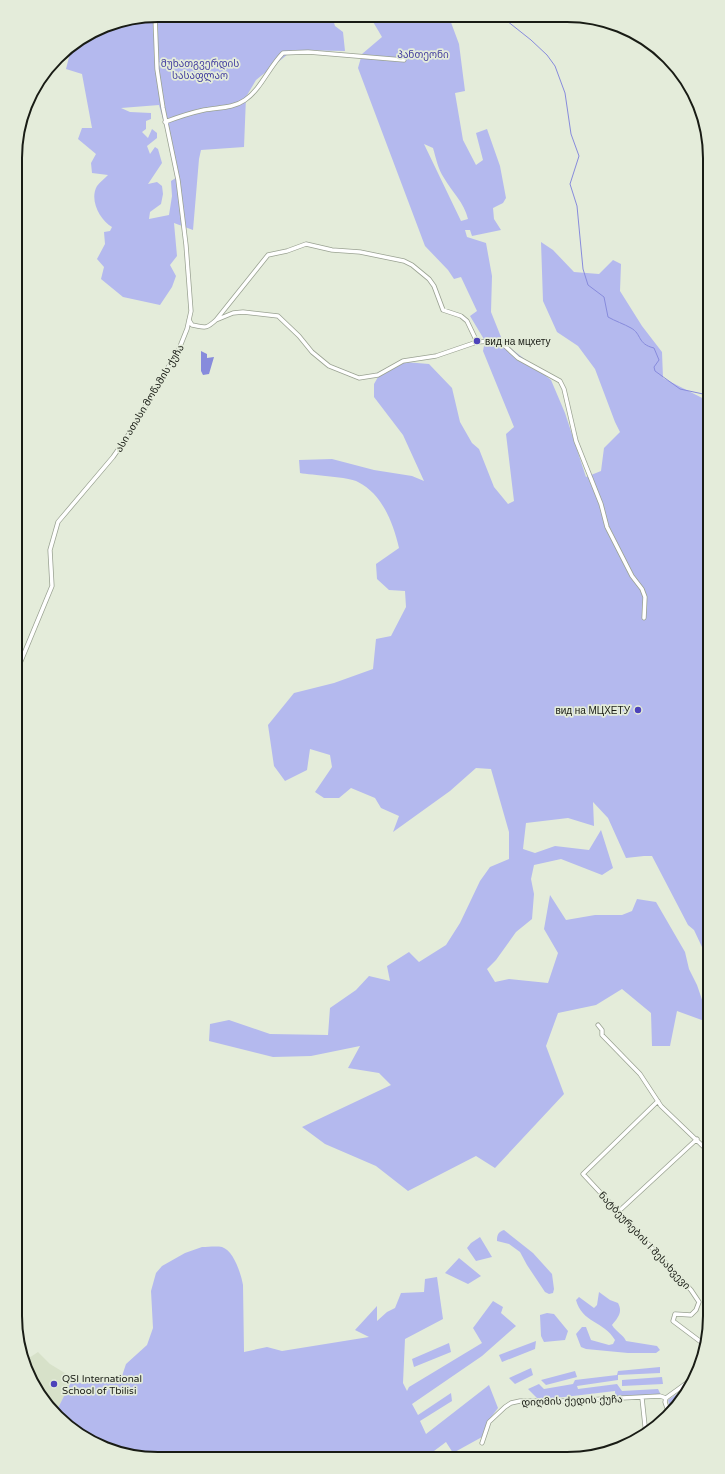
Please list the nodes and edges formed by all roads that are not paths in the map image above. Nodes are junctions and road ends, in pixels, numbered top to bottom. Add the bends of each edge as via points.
1 (155, 22) edge
2 (404, 60) dead end
3 (166, 122) junction
4 (189, 320) junction
5 (216, 320) junction
6 (478, 342) junction
7 (644, 618) dead end
8 (22, 658) edge
9 (598, 1025) dead end
10 (658, 1101) junction
11 (697, 1139) junction
12 (703, 1145) edge
13 (618, 1212) junction
14 (700, 1342) edge
15 (684, 1386) edge
16 (642, 1398) junction
17 (666, 1398) junction
18 (667, 1408) edge
19 (645, 1427) edge
20 (482, 1443) dead end

1 - 3 street, ასი ათასი მოწამის ქუჩა via 157,70
2 - 3 street via 308,52 283,53 256,90 245,100 229,107 204,110
3 - 4 street, ასი ათასი მოწამის ქუჩა via 178,180 186,245 192,302
4 - 5 street via 192,325 204,328
4 - 8 street, ასი ათასი მოწამის ქუჩა via 179,349 129,434 113,458 58,522 50,550 52,586
5 - 6 street via 243,312 278,316 329,366 359,378 378,375 403,361 436,356
5 - 6 street via 268,255 312,244 332,250 360,252 404,261 412,265 434,286 443,310 461,316 467,321
6 - 7 street via 498,342 518,358 560,381 576,441 601,504 607,527 645,597
9 - 10 street via 602,1035 640,1074
10 - 11 street
10 - 13 street, ნატბეურების I შესახვევი via 583,1174
11 - 12 street
11 - 13 street
13 - 14 street, ნატბეურების I შესახვევი via 691,1290 699,1302 691,1316 675,1314 673,1321
15 - 17 street
16 - 17 street, დიღმის ქედის ქუჩა
16 - 19 street
16 - 20 street, დიღმის ქედის ქუჩა via 511,1403 489,1422
17 - 18 street

